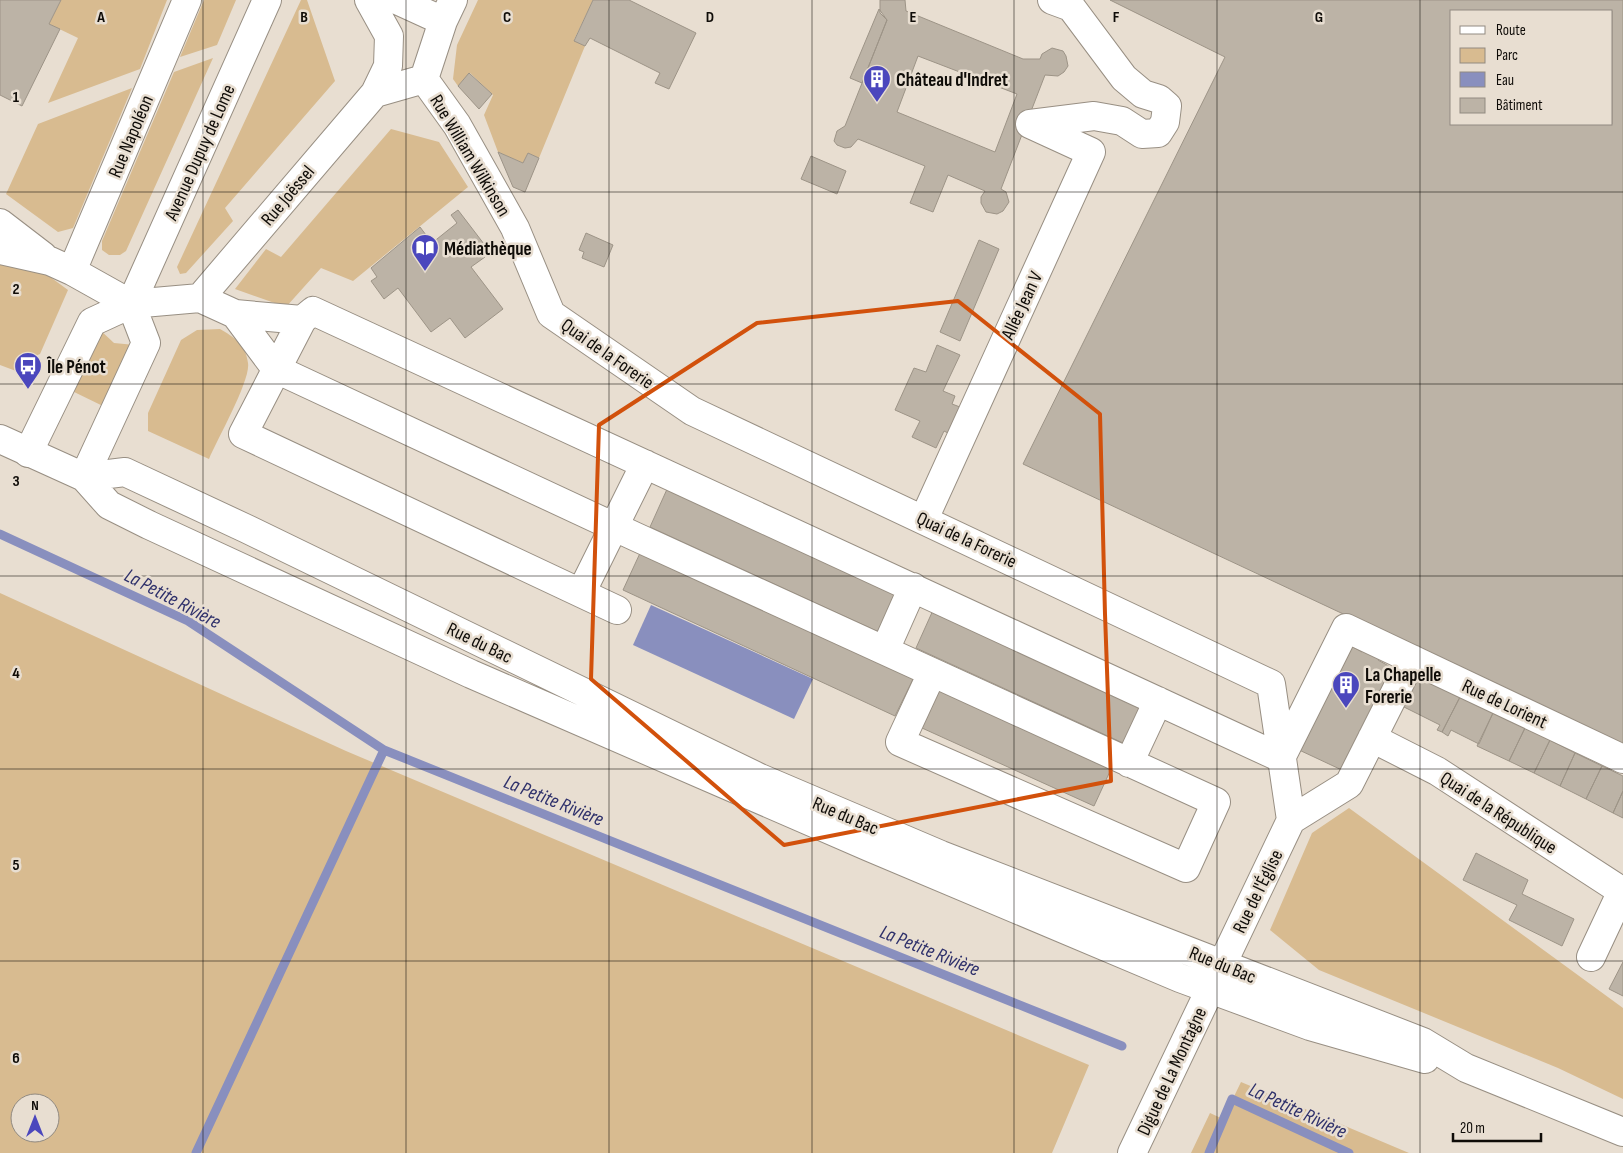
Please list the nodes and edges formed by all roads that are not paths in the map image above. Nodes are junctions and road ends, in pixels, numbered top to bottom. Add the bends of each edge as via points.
1 (187, 0) edge
2 (267, 0) edge
3 (369, 0) edge
4 (398, 0) edge
5 (1062, 4) edge
6 (448, 10) edge
7 (424, 79) junction
8 (375, 93) junction
9 (0, 224) edge
10 (0, 250) edge
11 (61, 266) junction
12 (200, 298) junction
13 (130, 304) junction
14 (235, 314) junction
15 (551, 314) joint
16 (302, 320) junction
17 (276, 369) junction
18 (0, 440) edge
19 (28, 453) junction
20 (644, 464) junction
21 (84, 477) junction
22 (924, 519) junction
23 (614, 527) junction
24 (913, 587) junction
25 (581, 593) junction
26 (617, 610) dead end
27 (885, 650) junction
28 (1412, 659) junction
29 (932, 673) junction
30 (1158, 701) junction
31 (1372, 738) junction
32 (1281, 758) junction
33 (1623, 759) edge
34 (1129, 763) junction
35 (1291, 820) junction
36 (1622, 892) edge
37 (1591, 957) dead end
38 (1222, 964) junction
39 (1210, 989) junction
40 (1466, 1068) junction
41 (1623, 1132) edge
42 (1132, 1153) edge

1 - 11 main road, Rue Napoléon
2 - 13 main road, Avenue Dupuy de Lome
3 - 8 main road, Rue Joëssel via 389,36 388,66
4 - 6 main road
5 - 22 main road, Allée Jean V via 1124,78 1143,94 1167,106 1166,122 1158,133 1142,134 1122,121 1094,116 1030,124 1091,152
6 - 7 main road
7 - 8 main road
7 - 15 main road, Rue William Wilkinson via 457,124 515,228
8 - 12 main road, Rue Joëssel
9 - 11 main road
10 - 11 main road
11 - 13 main road
12 - 13 main road
12 - 14 main road
13 - 19 main road via 92,322
13 - 21 main road via 146,343
14 - 16 main road
14 - 17 main road
15 - 22 main road, Quai de la Forerie via 692,410
16 - 17 main road
16 - 20 main road via 313,310
17 - 23 main road
17 - 25 main road via 243,434
18 - 19 main road, Rue du Bac
19 - 21 main road, Rue du Bac
20 - 23 main road
20 - 24 main road
21 - 38 main road, Rue du Bac via 125,472 828,809
21 - 39 main road, Rue du Bac via 109,505 471,674 869,847
22 - 32 main road, Quai de la Forerie via 1271,684
23 - 25 main road
23 - 27 main road
24 - 27 main road
24 - 30 main road
25 - 26 main road
27 - 29 main road
28 - 31 main road
28 - 32 main road, Rue de Lorient via 1346,628
28 - 33 main road, Rue de Lorient
29 - 34 main road
29 - 34 main road via 900,742 1186,868 1216,802
30 - 32 main road
30 - 34 main road
31 - 35 main road via 1349,784
31 - 36 main road, Quai de la République via 1436,771
32 - 35 main road, Quai de la Forerie
35 - 38 main road, Rue de l'Église
36 - 37 main road
38 - 39 main road, Rue de l'Église
38 - 40 main road, Rue du Bac via 1423,1042
39 - 40 main road, Rue du Bac via 1310,1026 1410,1056
39 - 42 main road, Digue de La Montagne
40 - 41 main road, Rue du Bac

